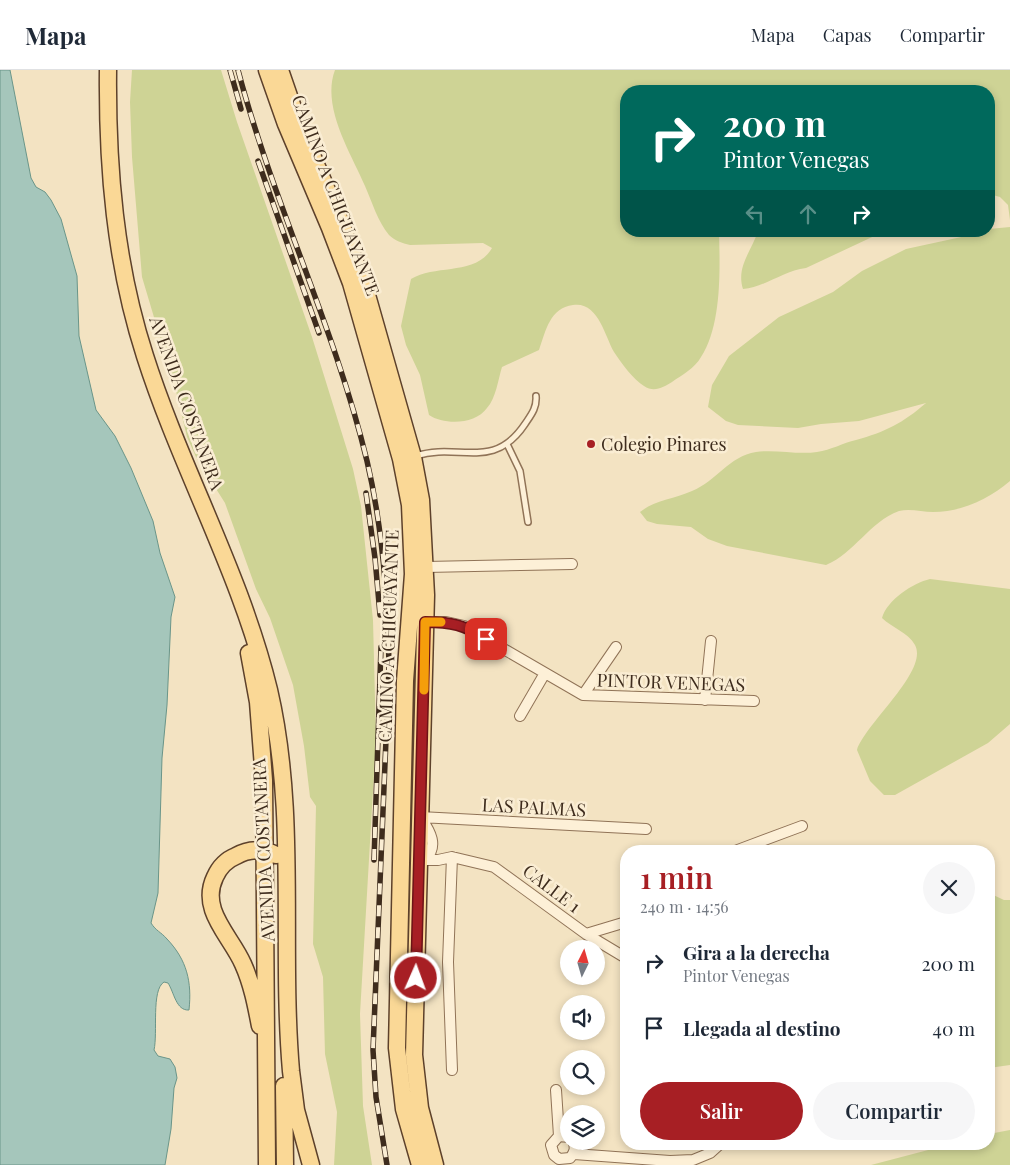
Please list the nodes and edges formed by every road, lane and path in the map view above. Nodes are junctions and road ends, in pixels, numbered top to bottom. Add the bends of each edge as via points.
1 (108, 70) edge
2 (267, 70) edge
3 (280, 70) edge
4 (536, 396) dead end
5 (507, 444) junction
6 (413, 457) junction
7 (528, 522) dead end
8 (217, 540) junction
9 (572, 564) dead end
10 (426, 567) junction
11 (425, 622) junction
12 (711, 641) dead end
13 (616, 647) dead end
14 (545, 673) junction
15 (583, 695) junction
16 (705, 700) junction
17 (754, 701) dead end
18 (520, 716) dead end
19 (420, 817) junction
20 (802, 826) dead end
21 (646, 829) dead end
22 (402, 836) junction
23 (752, 845) edge
24 (433, 848) junction
25 (266, 851) junction
26 (452, 857) junction
27 (422, 860) junction
28 (287, 864) junction
29 (620, 927) edge
30 (586, 934) junction
31 (620, 954) edge
32 (289, 1044) junction
33 (267, 1067) junction
34 (452, 1070) dead end
35 (399, 1079) junction
36 (556, 1090) dead end
37 (560, 1114) edge
38 (560, 1139) edge
39 (574, 1150) edge
40 (713, 1150) edge
41 (574, 1154) junction
42 (267, 1165) edge
43 (285, 1165) edge
44 (311, 1165) edge
45 (410, 1165) edge
46 (420, 1165) edge
47 (435, 1165) edge

1 - 8 main road, AVENIDA COSTANERA via 111,188 130,305 159,397
2 - 22 main road, CAMINO A CHIGUAYANTE via 351,283 406,482 413,551 405,681
3 - 6 main road, CAMINO A CHIGUAYANTE via 299,125 359,270
4 - 5 lane via 534,410
5 - 6 lane via 474,454 434,452
5 - 7 lane via 520,471
6 - 10 main road, CAMINO A CHIGUAYANTE via 421,500
8 - 25 main road, AVENIDA COSTANERA via 239,612 258,702
8 - 28 main road, AVENIDA COSTANERA via 248,619 270,694 282,781
9 - 10 street
10 - 11 main road, CAMINO A CHIGUAYANTE
11 - 14 street, PINTOR VENEGAS via 464,626
11 - 19 main road, CAMINO A CHIGUAYANTE
12 - 16 street
13 - 15 street
14 - 15 street, PINTOR VENEGAS
14 - 18 street
15 - 16 street, PINTOR VENEGAS
16 - 17 street, PINTOR VENEGAS
19 - 21 street, LAS PALMAS
19 - 24 street
19 - 27 main road, CAMINO A CHIGUAYANTE
20 - 23 street
22 - 27 main road
22 - 35 main road, CAMINO A CHIGUAYANTE
24 - 26 street, CALLE 1
24 - 27 street
25 - 28 main road
25 - 33 main road, AVENIDA COSTANERA
25 - 33 main road via 245,852 227,862 213,881 211,899 216,919 235,948 250,982
26 - 27 street, CALLE 1
26 - 30 street, CALLE 1 via 494,866
26 - 34 street via 448,971
27 - 47 main road, CAMINO A CHIGUAYANTE via 415,1069 421,1114
28 - 32 main road, AVENIDA COSTANERA
29 - 30 street
30 - 31 street, CALLE 1
32 - 43 main road via 284,1076
32 - 44 main road, AVENIDA COSTANERA via 296,1110
33 - 42 main road, AVENIDA COSTANERA
35 - 45 main road
35 - 46 main road, CAMINO A CHIGUAYANTE
36 - 37 street
38 - 41 street via 551,1144 554,1156 564,1160
39 - 41 street
40 - 41 street via 693,1160 670,1161

